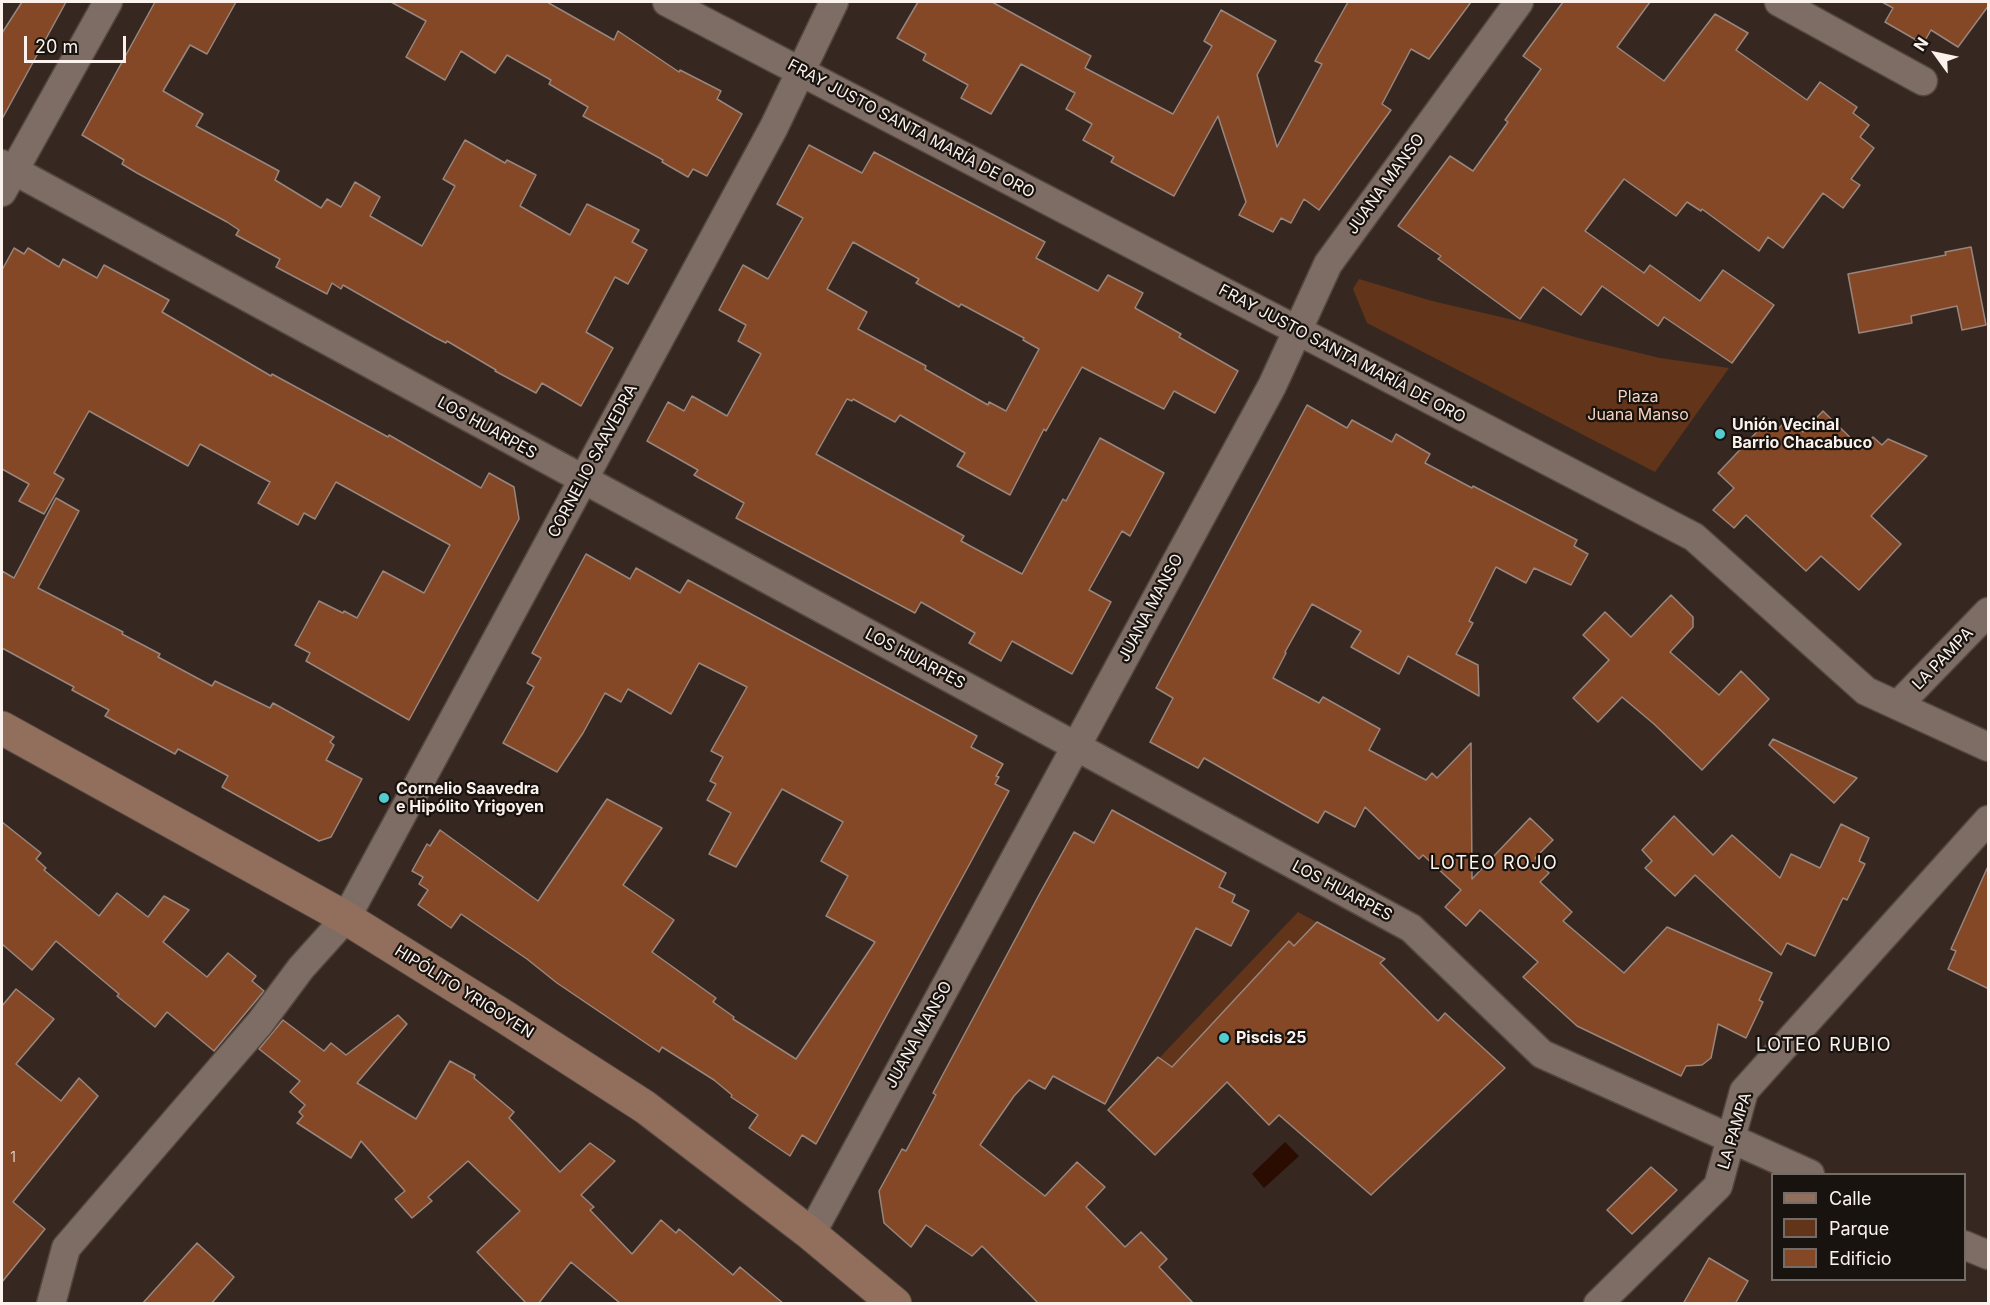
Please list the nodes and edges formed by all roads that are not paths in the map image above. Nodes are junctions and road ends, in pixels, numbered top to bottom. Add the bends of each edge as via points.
1 (108, 2) edge
2 (667, 2) edge
3 (834, 2) edge
4 (1519, 2) edge
5 (1779, 2) edge
6 (800, 71) junction
7 (1923, 81) dead end
8 (6, 175) edge
9 (1298, 331) junction
10 (583, 480) junction
11 (1989, 612) edge
12 (1898, 705) junction
13 (2, 728) edge
14 (1076, 747) junction
15 (1989, 747) edge
16 (1989, 820) edge
17 (346, 918) junction
18 (1731, 1139) junction
19 (1808, 1173) edge
20 (812, 1234) junction
21 (1966, 1245) edge
22 (1989, 1256) edge
23 (51, 1304) edge
24 (895, 1304) edge
25 (1598, 1304) edge

1 - 8 street
2 - 6 street, FRAY JUSTO SANTA MARÍA DE ORO
3 - 6 street, CORNELIO SAAVEDRA
4 - 9 street, JUANA MANSO via 1328,264
5 - 7 street
6 - 9 street, FRAY JUSTO SANTA MARÍA DE ORO
6 - 10 street, CORNELIO SAAVEDRA via 774,127
8 - 10 street, LOS HUARPES
9 - 12 street, FRAY JUSTO SANTA MARÍA DE ORO via 1694,537 1866,691
9 - 14 street, JUANA MANSO
10 - 14 street, LOS HUARPES
10 - 17 street, CORNELIO SAAVEDRA
11 - 12 street, LA PAMPA
12 - 15 street, FRAY JUSTO SANTA MARÍA DE ORO
13 - 17 main road, HIPÓLITO YRIGOYEN
14 - 18 street, LOS HUARPES via 1411,928 1542,1054
14 - 20 street, JUANA MANSO
16 - 18 street, LA PAMPA via 1744,1091
17 - 20 main road, HIPÓLITO YRIGOYEN via 645,1107
17 - 23 street, CORNELIO SAAVEDRA via 66,1248
18 - 19 street, LOS HUARPES
18 - 25 street, LA PAMPA via 1718,1186
20 - 24 main road, HIPÓLITO YRIGOYEN
21 - 22 street

